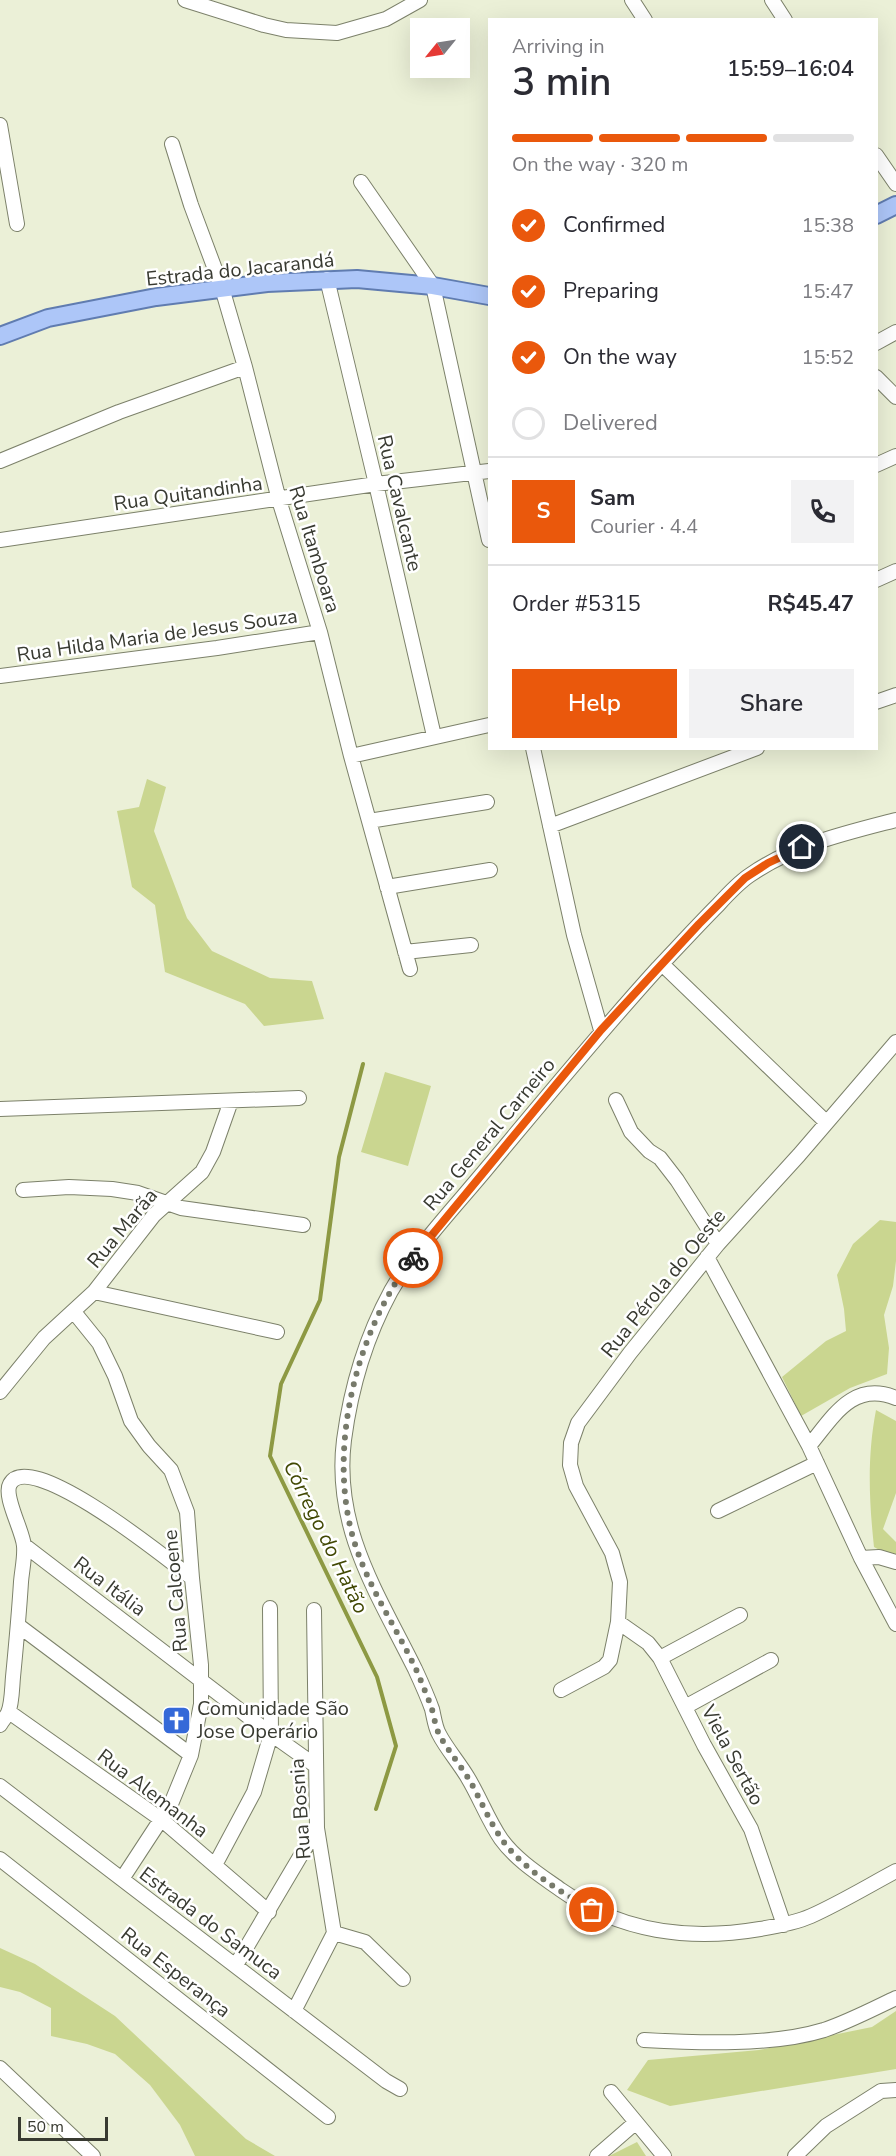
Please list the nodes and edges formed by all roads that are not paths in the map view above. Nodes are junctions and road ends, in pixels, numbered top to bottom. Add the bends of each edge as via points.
1 (185, 0) edge
2 (420, 0) edge
3 (632, 0) edge
4 (772, 0) edge
5 (644, 18) edge
6 (784, 18) edge
7 (0, 125) edge
8 (172, 144) dead end
9 (878, 158) edge
10 (361, 182) dead end
11 (896, 184) edge
12 (896, 205) edge
13 (878, 214) edge
14 (17, 224) dead end
15 (327, 279) junction
16 (433, 286) junction
17 (222, 288) junction
18 (488, 296) edge
19 (896, 332) edge
20 (0, 336) edge
21 (878, 342) edge
22 (245, 367) junction
23 (878, 379) edge
24 (896, 397) edge
25 (896, 456) edge
26 (0, 461) edge
27 (878, 464) edge
28 (482, 472) edge
29 (376, 484) junction
30 (279, 500) junction
31 (488, 530) edge
32 (0, 540) edge
33 (896, 572) edge
34 (878, 579) edge
35 (320, 632) junction
36 (0, 676) edge
37 (896, 694) edge
38 (878, 701) edge
39 (488, 724) edge
40 (434, 736) junction
41 (533, 750) edge
42 (752, 750) edge
43 (351, 756) junction
44 (487, 802) dead end
45 (369, 820) junction
46 (896, 820) edge
47 (550, 826) junction
48 (490, 870) dead end
49 (387, 887) junction
50 (471, 945) dead end
51 (405, 952) junction
52 (663, 964) junction
53 (410, 969) dead end
54 (601, 1030) junction
55 (896, 1042) edge
56 (299, 1098) dead end
57 (616, 1100) dead end
58 (231, 1101) junction
59 (0, 1109) edge
60 (826, 1122) junction
61 (23, 1190) dead end
62 (167, 1202) junction
63 (303, 1225) dead end
64 (718, 1244) junction
65 (707, 1257) junction
66 (94, 1292) junction
67 (74, 1312) junction
68 (277, 1332) dead end
69 (0, 1392) edge
70 (896, 1398) edge
71 (809, 1446) junction
72 (816, 1463) junction
73 (718, 1511) dead end
74 (24, 1545) junction
75 (861, 1558) junction
76 (896, 1562) edge
77 (192, 1578) junction
78 (270, 1608) dead end
79 (314, 1610) dead end
80 (740, 1615) dead end
81 (618, 1622) junction
82 (896, 1624) edge
83 (19, 1626) junction
84 (660, 1658) junction
85 (771, 1660) dead end
86 (202, 1681) junction
87 (561, 1690) dead end
88 (685, 1707) junction
89 (9, 1712) junction
90 (0, 1725) edge
91 (270, 1734) junction
92 (191, 1755) junction
93 (316, 1766) junction
94 (0, 1786) edge
95 (162, 1820) junction
96 (317, 1828) junction
97 (0, 1858) edge
98 (215, 1865) junction
99 (896, 1871) edge
100 (122, 1880) junction
101 (268, 1912) junction
102 (784, 1925) junction
103 (334, 1933) junction
104 (236, 1965) junction
105 (403, 1979) dead end
106 (896, 1998) edge
107 (294, 2011) junction
108 (644, 2040) dead end
109 (0, 2068) edge
110 (400, 2089) dead end
111 (896, 2090) edge
112 (610, 2092) dead end
113 (328, 2116) dead end
114 (635, 2123) junction
115 (93, 2156) edge
116 (597, 2156) edge
117 (664, 2156) edge
118 (795, 2156) edge

1 - 2 street via 264,26 337,33 386,19
3 - 5 street
4 - 6 street
7 - 14 street
8 - 17 street, Rua Itamboara
9 - 11 street
10 - 16 street
12 - 13 main road
15 - 16 main road, Estrada do Jacarandá
15 - 17 main road, Estrada do Jacarandá
15 - 29 street, Rua Cavalcante
16 - 18 main road, Estrada do Jacarandá
16 - 28 street
17 - 20 main road, Estrada do Jacarandá via 48,318
17 - 22 street, Rua Itamboara
19 - 21 street
22 - 26 street via 119,412
22 - 30 street, Rua Itamboara
23 - 24 street
25 - 27 street
28 - 29 street, Rua Quitandinha
28 - 31 street
29 - 30 street, Rua Quitandinha
29 - 40 street, Rua Cavalcante
30 - 32 street, Rua Quitandinha
30 - 35 street, Rua Itamboara
33 - 34 street
35 - 36 street, Rua Hilda Maria de Jesus Souza
35 - 43 street, Rua Itamboara
37 - 38 street
39 - 40 street
40 - 43 street
41 - 47 street
42 - 47 street
43 - 45 street, Rua Itamboara
44 - 45 street
45 - 49 street, Rua Itamboara
46 - 52 street, Rua General Carneiro via 802,847 768,863 745,878
47 - 54 street via 574,935
48 - 49 street
49 - 51 street, Rua Itamboara
50 - 51 street
51 - 53 street, Rua Itamboara
52 - 54 street, Rua General Carneiro
52 - 60 street
54 - 102 street, Rua General Carneiro via 425,1242 378,1316 356,1380 344,1443 347,1513 364,1569 416,1671 439,1734 499,1836 517,1857 592,1910 656,1931 730,1934
55 - 60 street, Rua Pérola do Oeste
56 - 58 street
57 - 64 street via 631,1132 660,1158
58 - 59 street
58 - 62 street, Rua Marãa via 209,1162
60 - 64 street, Rua Pérola do Oeste
61 - 62 street via 112,1189
62 - 63 street via 191,1210
62 - 66 street, Rua Marãa
64 - 65 street, Rua Pérola do Oeste
65 - 71 street
65 - 81 street, Rua Pérola do Oeste via 599,1394 578,1423 571,1443 570,1465 576,1486 612,1552 620,1582
66 - 67 street, Rua Marãa
66 - 68 street
67 - 69 street, Rua Marãa via 38,1345
67 - 77 street, Rua Calcoene via 99,1342 131,1421 171,1470 187,1512
70 - 71 street via 884,1393 858,1395 845,1403
71 - 72 street
72 - 73 street
72 - 75 street
74 - 77 street via 8,1489 11,1482 20,1478 33,1478 90,1503
74 - 83 street
74 - 86 street, Rua Itália
75 - 76 street via 879,1557
75 - 82 street
77 - 86 street, Rua Calcoene
78 - 91 street, Rua Bosnia
79 - 93 street, Rua Bosnia
80 - 84 street
81 - 84 street, Viela Sertão via 648,1643
81 - 87 street, Rua Pérola do Oeste via 610,1660
83 - 89 street
83 - 92 street
84 - 88 street, Viela Sertão
85 - 88 street
86 - 91 street, Rua Itália
86 - 92 street, Rua Calcoene
88 - 102 street, Viela Sertão via 751,1829
89 - 90 street
89 - 95 street, Rua Alemanha
91 - 93 street, Rua Itália
91 - 98 street, Rua Bosnia via 254,1792
92 - 95 street, Rua Calcoene
93 - 96 street, Rua Bosnia
94 - 100 street, Estrada do Samuca
95 - 98 street, Rua Alemanha
95 - 100 street, Rua Calcoene
96 - 101 street
96 - 103 street, Rua Bosnia
97 - 113 street, Rua Esperança
98 - 101 street, Rua Alemanha
99 - 102 street, Rua General Carneiro via 809,1917
100 - 104 street, Estrada do Samuca
101 - 104 street
103 - 105 street via 365,1942
103 - 107 street
104 - 107 street, Estrada do Samuca
106 - 108 street via 824,2030 777,2039 698,2043
107 - 110 street, Estrada do Samuca
109 - 115 street
111 - 118 street via 881,2091 826,2126
112 - 114 street
114 - 116 street
114 - 117 street

